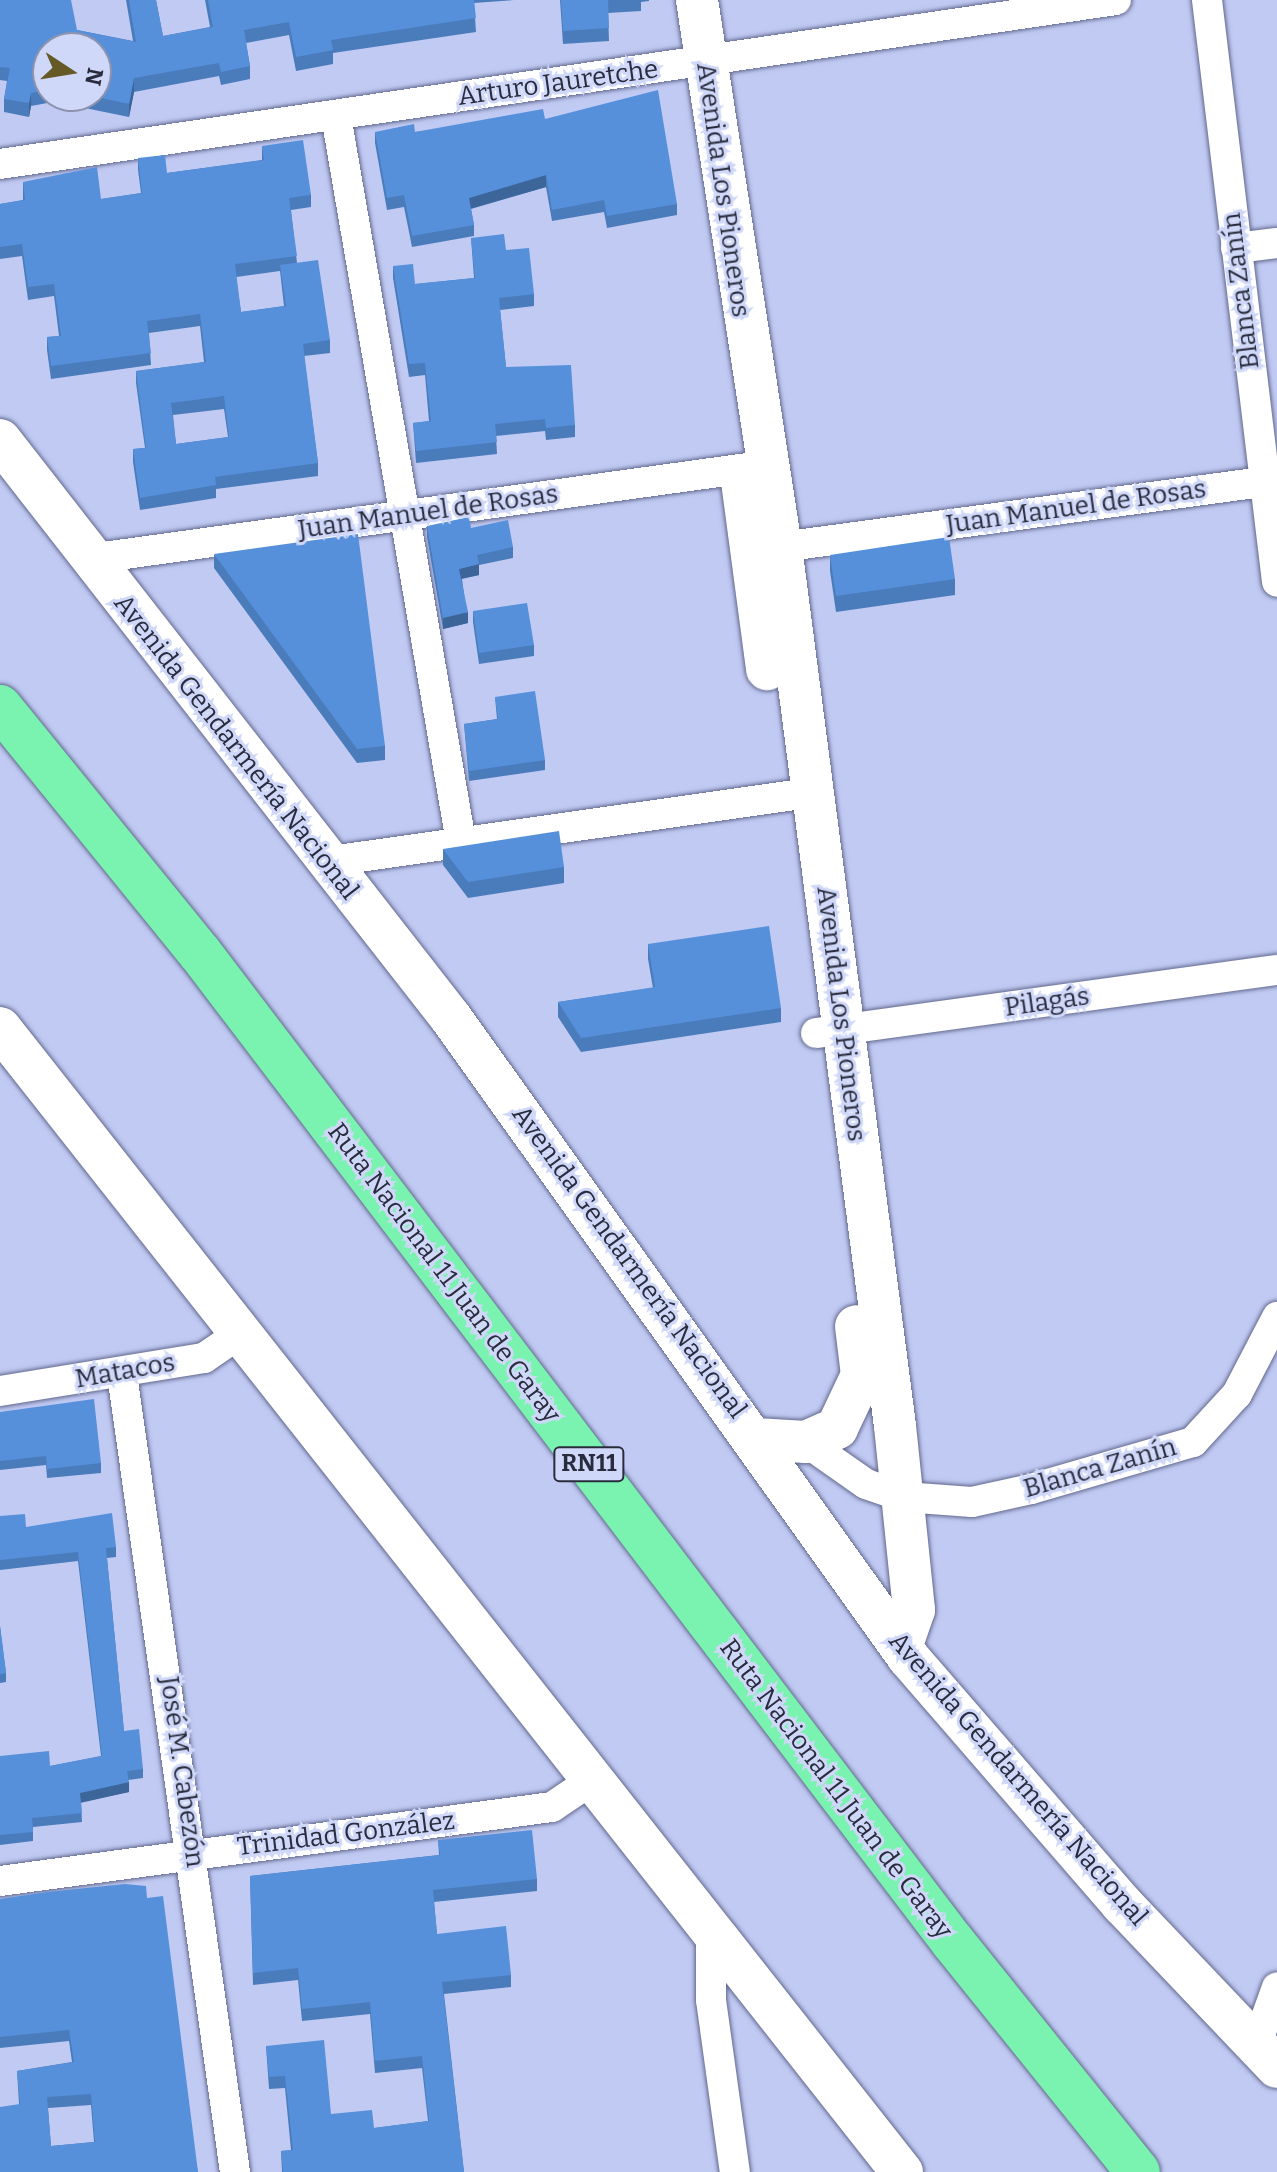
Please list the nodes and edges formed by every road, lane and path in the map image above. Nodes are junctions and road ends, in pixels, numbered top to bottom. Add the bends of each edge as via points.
1 (697, 0) edge
2 (1116, 0) edge
3 (1207, 0) edge
4 (705, 62) junction
5 (336, 116) junction
6 (0, 164) edge
7 (1277, 243) edge
8 (1236, 248) junction
9 (0, 440) edge
10 (754, 467) junction
11 (1270, 481) edge
12 (401, 516) junction
13 (781, 547) junction
14 (89, 559) junction
15 (1277, 582) edge
16 (0, 687) edge
17 (0, 707) edge
18 (43, 753) junction
19 (798, 794) junction
20 (461, 842) junction
21 (324, 862) junction
22 (1277, 970) edge
23 (0, 1028) edge
24 (830, 1031) junction
25 (1277, 1317) edge
26 (242, 1332) junction
27 (122, 1374) junction
28 (0, 1391) edge
29 (755, 1439) junction
30 (806, 1442) junction
31 (904, 1497) junction
32 (901, 1647) junction
33 (589, 1782) junction
34 (195, 1854) junction
35 (0, 1881) edge
36 (711, 1934) junction
37 (1277, 1987) edge
38 (1267, 2055) edge
39 (235, 2172) edge
40 (735, 2172) edge
41 (902, 2172) edge
42 (1138, 2172) edge

1 - 4 main road, Avenida Los Pioneros
2 - 4 street, Arturo Jauretche
3 - 8 street, Blanca Zanín
4 - 5 street, Arturo Jauretche
4 - 10 main road, Avenida Los Pioneros via 750,381
5 - 6 street, Arturo Jauretche
5 - 12 street
7 - 8 street
8 - 11 street, Blanca Zanín
9 - 14 main road, Avenida Gendarmería Nacional
10 - 12 street, Juan Manuel de Rosas
10 - 13 main road, Avenida Los Pioneros
10 - 19 main road, Avenida Los Pioneros
11 - 13 street, Juan Manuel de Rosas
11 - 15 street, Blanca Zanín
12 - 14 street, Juan Manuel de Rosas
12 - 20 street
13 - 19 main road, Avenida Los Pioneros
14 - 21 main road, Avenida Gendarmería Nacional
16 - 18 highway, Ruta Nacional 11 Juan de Garay / RN11
17 - 18 highway, Ruta Nacional 11 Juan de Garay / RN11
18 - 42 highway, Ruta Nacional 11 Juan de Garay / RN11 via 953,1942
19 - 20 street
19 - 24 main road, Avenida Los Pioneros
20 - 21 street
21 - 29 main road, Avenida Gendarmería Nacional via 507,1092
22 - 24 street, Pilagás
23 - 26 main road
24 - 30 main road, Avenida Los Pioneros via 862,1375 837,1428
24 - 31 main road, Avenida Los Pioneros
25 - 31 street, Blanca Zanín via 1237,1394 1193,1442 972,1502
26 - 27 street, Matacos via 204,1358
26 - 33 main road
27 - 28 street, Matacos
27 - 34 street, José M. Cabezón
29 - 30 main road
29 - 32 main road, Avenida Gendarmería Nacional
30 - 31 street, Blanca Zanín via 866,1484
31 - 32 main road, Avenida Los Pioneros via 914,1610
32 - 38 main road, Avenida Gendarmería Nacional via 1122,1904
33 - 34 street, Trinidad González via 552,1807
33 - 36 main road
34 - 35 street, Trinidad González
34 - 39 street, José M. Cabezón
36 - 40 street via 711,2000
36 - 41 main road
37 - 38 street

